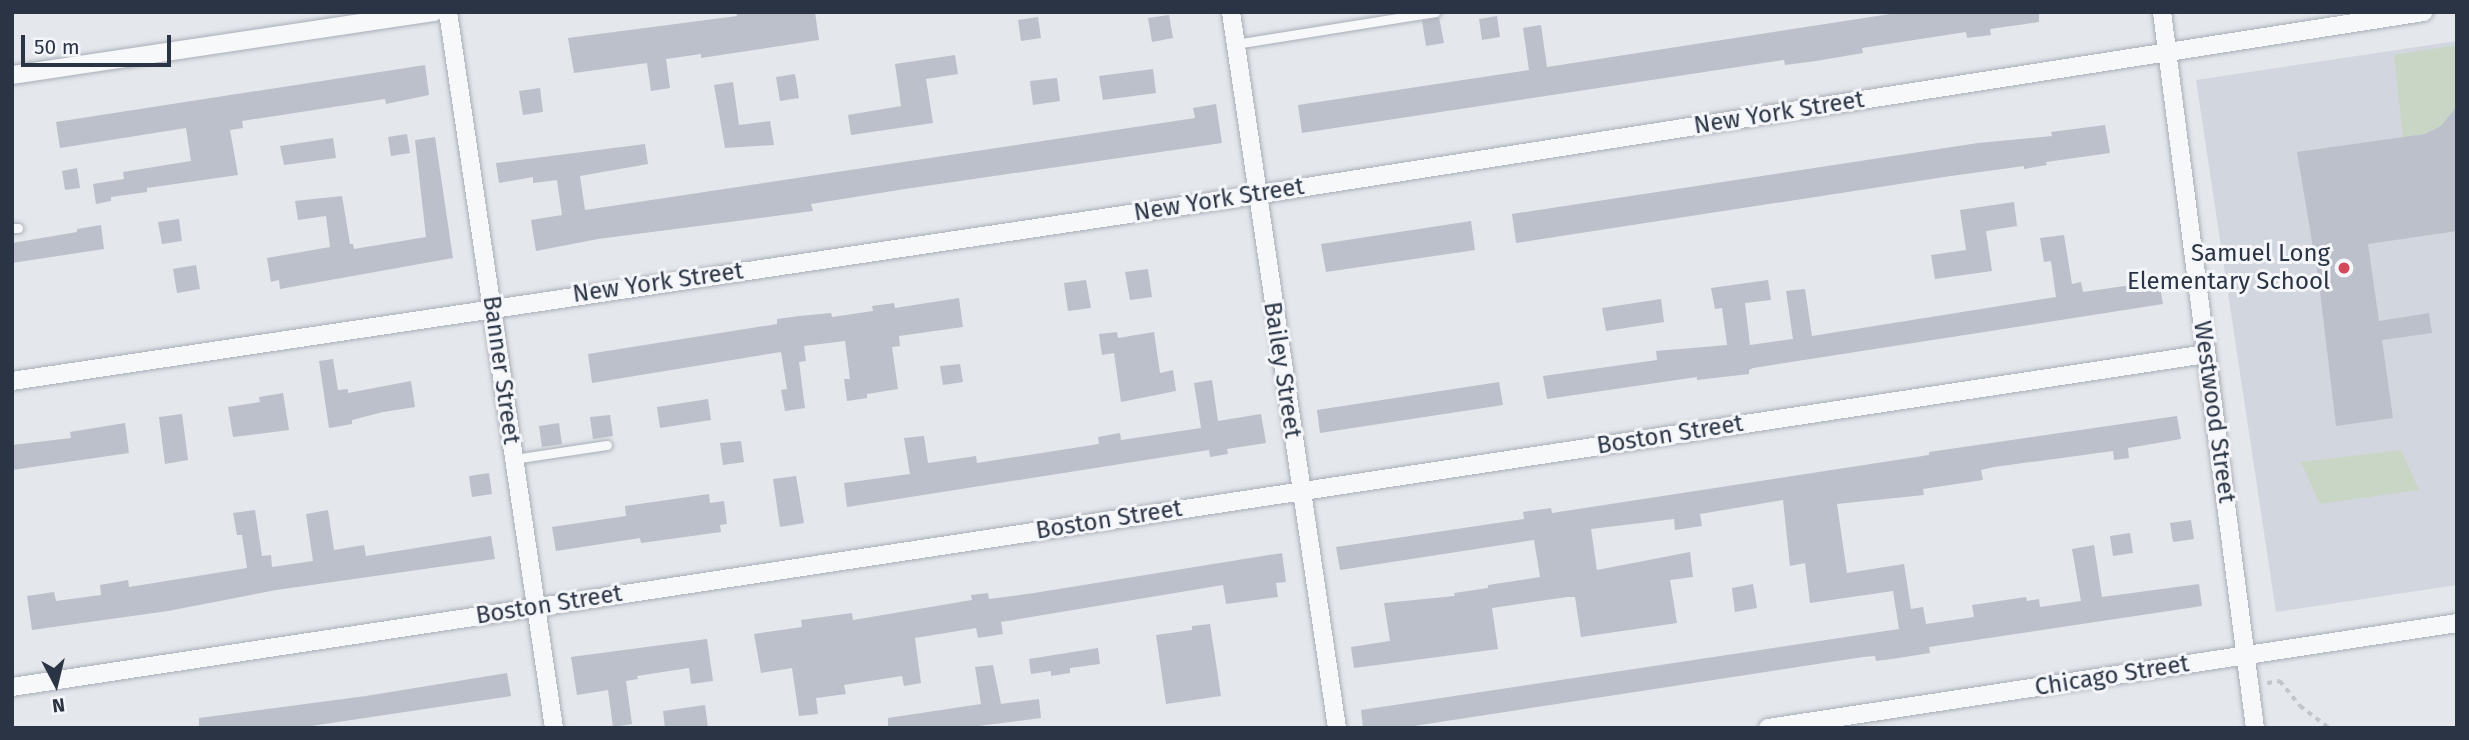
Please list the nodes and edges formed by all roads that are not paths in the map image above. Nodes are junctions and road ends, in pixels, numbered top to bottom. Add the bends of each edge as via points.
1 (433, 12) edge
2 (448, 12) edge
3 (1231, 12) edge
4 (1434, 12) edge
5 (2162, 12) edge
6 (2424, 12) edge
7 (1235, 44) junction
8 (2167, 53) junction
9 (12, 75) edge
10 (1256, 194) junction
11 (492, 307) junction
12 (2206, 354) junction
13 (12, 381) edge
14 (607, 445) dead end
15 (514, 459) junction
16 (1301, 491) junction
17 (536, 607) junction
18 (2457, 623) edge
19 (2246, 655) junction
20 (12, 687) edge
21 (554, 728) edge
22 (1337, 728) edge
23 (1768, 728) edge
24 (2255, 728) edge

1 - 9 street
2 - 11 street, Banner Street
3 - 7 street, Bailey Street
4 - 7 lane
5 - 8 street, Westwood Street
6 - 8 street, New York Street
7 - 10 street, Bailey Street
8 - 10 street, New York Street
8 - 12 street, Westwood Street
10 - 11 street, New York Street
10 - 16 street, Bailey Street
11 - 13 street, New York Street
11 - 15 street, Banner Street
12 - 16 street, Boston Street
12 - 19 street, Westwood Street
14 - 15 lane
15 - 17 street, Banner Street
16 - 17 street, Boston Street
16 - 22 street, Bailey Street
17 - 20 street, Boston Street
17 - 21 street, Banner Street
18 - 19 street, Chicago Street
19 - 23 street, Chicago Street
19 - 24 street, Westwood Street

